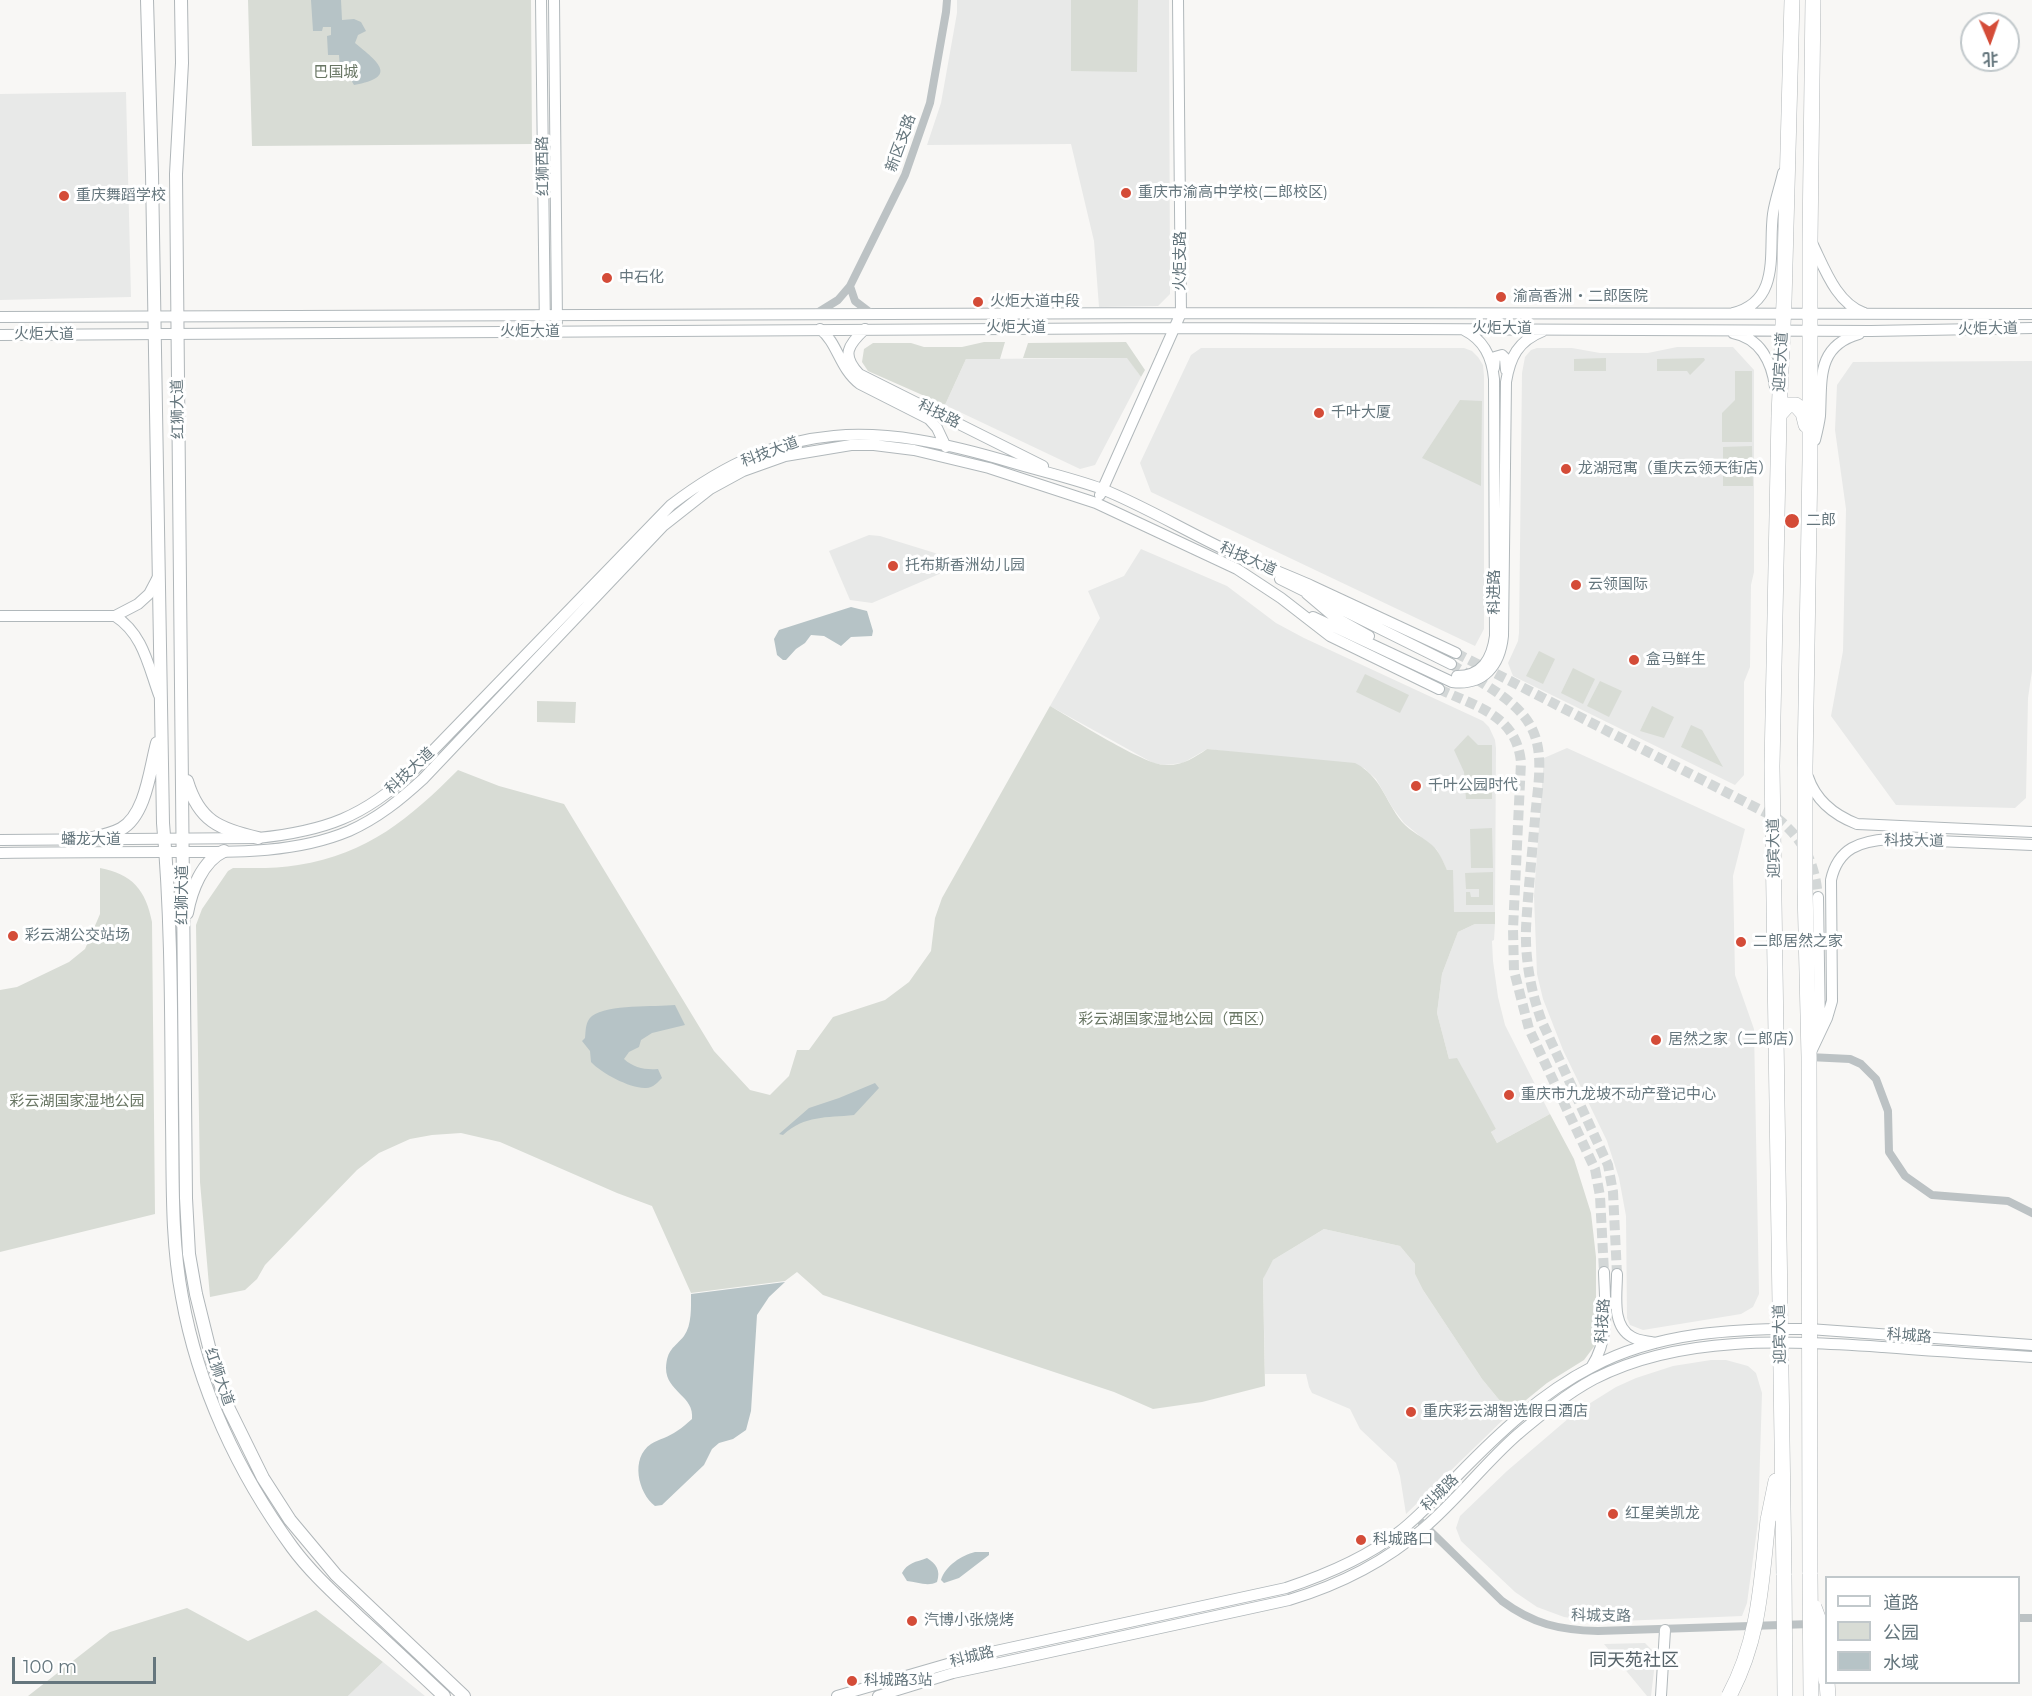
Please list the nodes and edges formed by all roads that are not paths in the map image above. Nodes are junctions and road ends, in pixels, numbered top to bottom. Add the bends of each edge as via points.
1 (147, 0) edge
2 (181, 0) edge
3 (541, 0) edge
4 (554, 0) edge
5 (947, 0) edge
6 (1178, 0) edge
7 (1791, 0) edge
8 (1813, 0) edge
9 (1788, 156) junction
10 (1810, 241) junction
11 (850, 286) junction
12 (1181, 313) junction
13 (2032, 314) edge
14 (814, 315) junction
15 (874, 315) junction
16 (1717, 315) junction
17 (544, 316) junction
18 (557, 316) junction
19 (1873, 316) junction
20 (0, 317) edge
21 (154, 317) junction
22 (177, 317) junction
23 (1783, 323) junction
24 (1811, 323) junction
25 (1174, 328) junction
26 (2032, 328) edge
27 (820, 329) junction
28 (865, 329) junction
29 (1461, 329) junction
30 (1549, 329) junction
31 (1709, 329) junction
32 (1871, 331) junction
33 (545, 332) junction
34 (557, 332) junction
35 (0, 335) edge
36 (154, 335) junction
37 (178, 335) junction
38 (1494, 372) junction
39 (1506, 382) junction
40 (921, 414) junction
41 (1779, 414) junction
42 (1810, 436) junction
43 (904, 437) junction
44 (945, 445) junction
45 (960, 460) junction
46 (1810, 460) junction
47 (1067, 478) junction
48 (1102, 490) junction
49 (1096, 503) junction
50 (1225, 549) junction
51 (159, 575) junction
52 (1307, 594) junction
53 (1293, 608) junction
54 (0, 616) edge
55 (115, 616) junction
56 (1439, 689) tunnel mouth
57 (161, 700) junction
58 (161, 727) junction
59 (1804, 767) junction
60 (182, 768) junction
61 (2032, 832) edge
62 (258, 838) junction
63 (0, 840) edge
64 (84, 840) junction
65 (2032, 845) edge
66 (165, 846) junction
67 (183, 846) junction
68 (224, 851) junction
69 (0, 853) edge
70 (1818, 897) tunnel mouth
71 (183, 998) junction
72 (1820, 1036) junction
73 (1809, 1057) junction
74 (1779, 1187) junction
75 (2032, 1213) edge
76 (1809, 1269) junction
77 (1604, 1272) tunnel mouth
78 (1617, 1274) tunnel mouth
79 (1780, 1335) junction
80 (1809, 1336) junction
81 (1658, 1343) junction
82 (2032, 1345) edge
83 (2032, 1357) edge
84 (1592, 1366) junction
85 (1782, 1452) junction
86 (1416, 1517) junction
87 (1426, 1527) junction
88 (1810, 1595) junction
89 (1825, 1623) edge
90 (1665, 1629) junction
91 (1825, 1650) edge
92 (444, 1696) edge
93 (464, 1696) edge
94 (837, 1696) edge
95 (878, 1696) edge
96 (1661, 1696) edge
97 (1729, 1696) edge
98 (1785, 1696) edge
99 (1811, 1696) edge

1 - 21 main road, 红狮大道
2 - 22 main road, 红狮大道
3 - 17 main road, 红狮西路
4 - 18 main road, 红狮西路
5 - 11 street, 新区支路 via 930,103 904,175
6 - 12 main road, 火炬支路
7 - 9 highway, 迎宾大道
8 - 10 highway, 迎宾大道
9 - 10 highway via 1796,241
9 - 16 main road via 1773,216 1768,282 1748,307
9 - 23 highway, 迎宾大道
10 - 19 main road via 1841,296 1856,310
10 - 24 highway, 迎宾大道
11 - 14 street via 838,300
11 - 15 street via 855,301
12 - 15 main road, 火炬大道
12 - 16 main road, 火炬大道
12 - 25 main road, 火炬支路
13 - 19 main road, 火炬大道
14 - 15 main road, 火炬大道
14 - 18 main road, 火炬大道
16 - 23 main road, 火炬大道
17 - 18 main road, 火炬大道
17 - 22 main road, 火炬大道
17 - 33 main road, 红狮西路
18 - 34 main road, 红狮西路
19 - 24 main road, 火炬大道
20 - 21 main road, 火炬大道
21 - 22 main road, 火炬大道
21 - 36 main road, 红狮大道
22 - 37 main road, 红狮大道
23 - 24 main road, 火炬大道
23 - 31 main road, 火炬大道
23 - 41 highway, 迎宾大道
24 - 32 main road, 火炬大道
24 - 42 highway, 迎宾大道
25 - 28 main road, 火炬大道
25 - 29 main road, 火炬大道
25 - 48 main road, 火炬支路
26 - 32 main road, 火炬大道
27 - 28 main road, 火炬大道
27 - 34 main road, 火炬大道
27 - 40 main road, 科技路 via 830,338 852,378
28 - 47 main road, 科技路 via 848,352 852,367 859,374
29 - 30 main road, 火炬大道
29 - 38 main road, 科进路 via 1480,341
30 - 31 main road, 火炬大道
30 - 39 main road via 1520,345 1511,360
31 - 41 main road via 1748,338 1760,349 1773,373
32 - 46 main road via 1843,340 1824,363 1820,418
33 - 34 main road, 火炬大道
33 - 37 main road, 火炬大道
35 - 36 main road, 火炬大道
36 - 37 main road, 火炬大道
36 - 51 main road, 红狮大道
37 - 60 main road, 红狮大道
38 - 39 main road via 1495,357 1503,356
38 - 52 main road, 科进路 via 1495,636 1485,666 1467,675 1448,674 1348,626
39 - 53 main road via 1503,636 1490,671 1475,681 1445,680
40 - 43 main road via 930,424 927,431
40 - 44 main road, 科技路 via 934,423
41 - 42 highway via 1788,405 1796,405 1803,413
41 - 74 highway, 迎宾大道 via 1773,766
42 - 46 highway, 迎宾大道
43 - 44 main road, 科技大道
43 - 62 main road, 科技大道 via 852,434 805,439 759,453 705,481 655,519 392,790 370,806 317,829
44 - 45 main road, 科技路
44 - 47 main road, 科技大道
45 - 49 main road, 科技大道
45 - 68 main road, 科技大道 via 893,447 851,445 814,449 763,462 726,480 663,526 400,801 348,831 320,841 283,848
46 - 59 highway, 迎宾大道
47 - 48 main road, 科技大道
48 - 49 main road, 火炬支路
48 - 50 main road, 科技大道
49 - 53 main road, 科技大道 via 1230,566
50 - 52 main road
50 - 52 main road, 科技大道 via 1311,586 1454,659
51 - 55 main road via 149,594
51 - 57 main road, 红狮大道
53 - 56 main road, 科技大道 via 1338,641
54 - 55 main road
55 - 57 main road via 126,623 141,645
57 - 58 main road, 红狮大道
58 - 64 main road via 137,813 122,828
58 - 66 main road, 红狮大道
59 - 61 main road, 科技大道 via 1820,801 1857,824
59 - 73 highway, 迎宾大道
60 - 62 main road via 201,812 227,830
60 - 67 main road, 红狮大道
62 - 67 main road, 科技大道
63 - 64 main road, 蟠龙大道
64 - 66 main road, 蟠龙大道
65 - 72 main road, 科技大道 via 1889,838 1866,842 1846,852 1831,880 1832,1001
66 - 67 main road, 蟠龙大道
66 - 69 main road, 蟠龙大道
66 - 92 main road, 红狮大道 via 170,919 175,1239 182,1297 200,1366 236,1459 293,1549 325,1585
67 - 68 main road, 科技大道
67 - 71 main road, 红狮大道
68 - 71 main road via 210,859 190,901
70 - 72 main road, 科技大道
71 - 93 main road, 红狮大道 via 189,1254 203,1328 230,1409 263,1478 306,1541 383,1621
72 - 73 main road, 科技大道
73 - 75 street via 1850,1059 1876,1079 1888,1111 1889,1152 1905,1176 1932,1195 2008,1201
73 - 76 highway, 迎宾大道
74 - 76 highway via 1788,1286 1802,1287
74 - 79 highway, 迎宾大道
76 - 80 highway, 迎宾大道
77 - 84 main road, 科技路 via 1604,1339
78 - 81 main road via 1617,1310 1622,1327 1633,1337
79 - 80 main road, 科城路
79 - 81 main road, 科城路 via 1730,1331
79 - 85 highway, 迎宾大道
79 - 87 main road, 科城路 via 1674,1352 1628,1364 1593,1380 1518,1434
80 - 82 main road, 科城路
80 - 83 main road, 科城路
80 - 88 highway, 迎宾大道, bridge
81 - 84 main road, 科城路
84 - 86 main road, 科城路 via 1511,1424
85 - 97 highway, bridge via 1768,1520 1752,1640
85 - 98 highway, 迎宾大道, bridge
86 - 87 street, 科城支路
86 - 94 main road, 科城路 via 1389,1539 1312,1580 972,1657
87 - 90 street, 科城支路 via 1489,1590 1530,1618 1562,1629
87 - 95 main road, 科城路 via 1364,1569 1298,1598 953,1673
88 - 91 highway, bridge via 1824,1634
88 - 99 highway, 迎宾大道, bridge
89 - 90 street, 科城支路
90 - 96 main road

